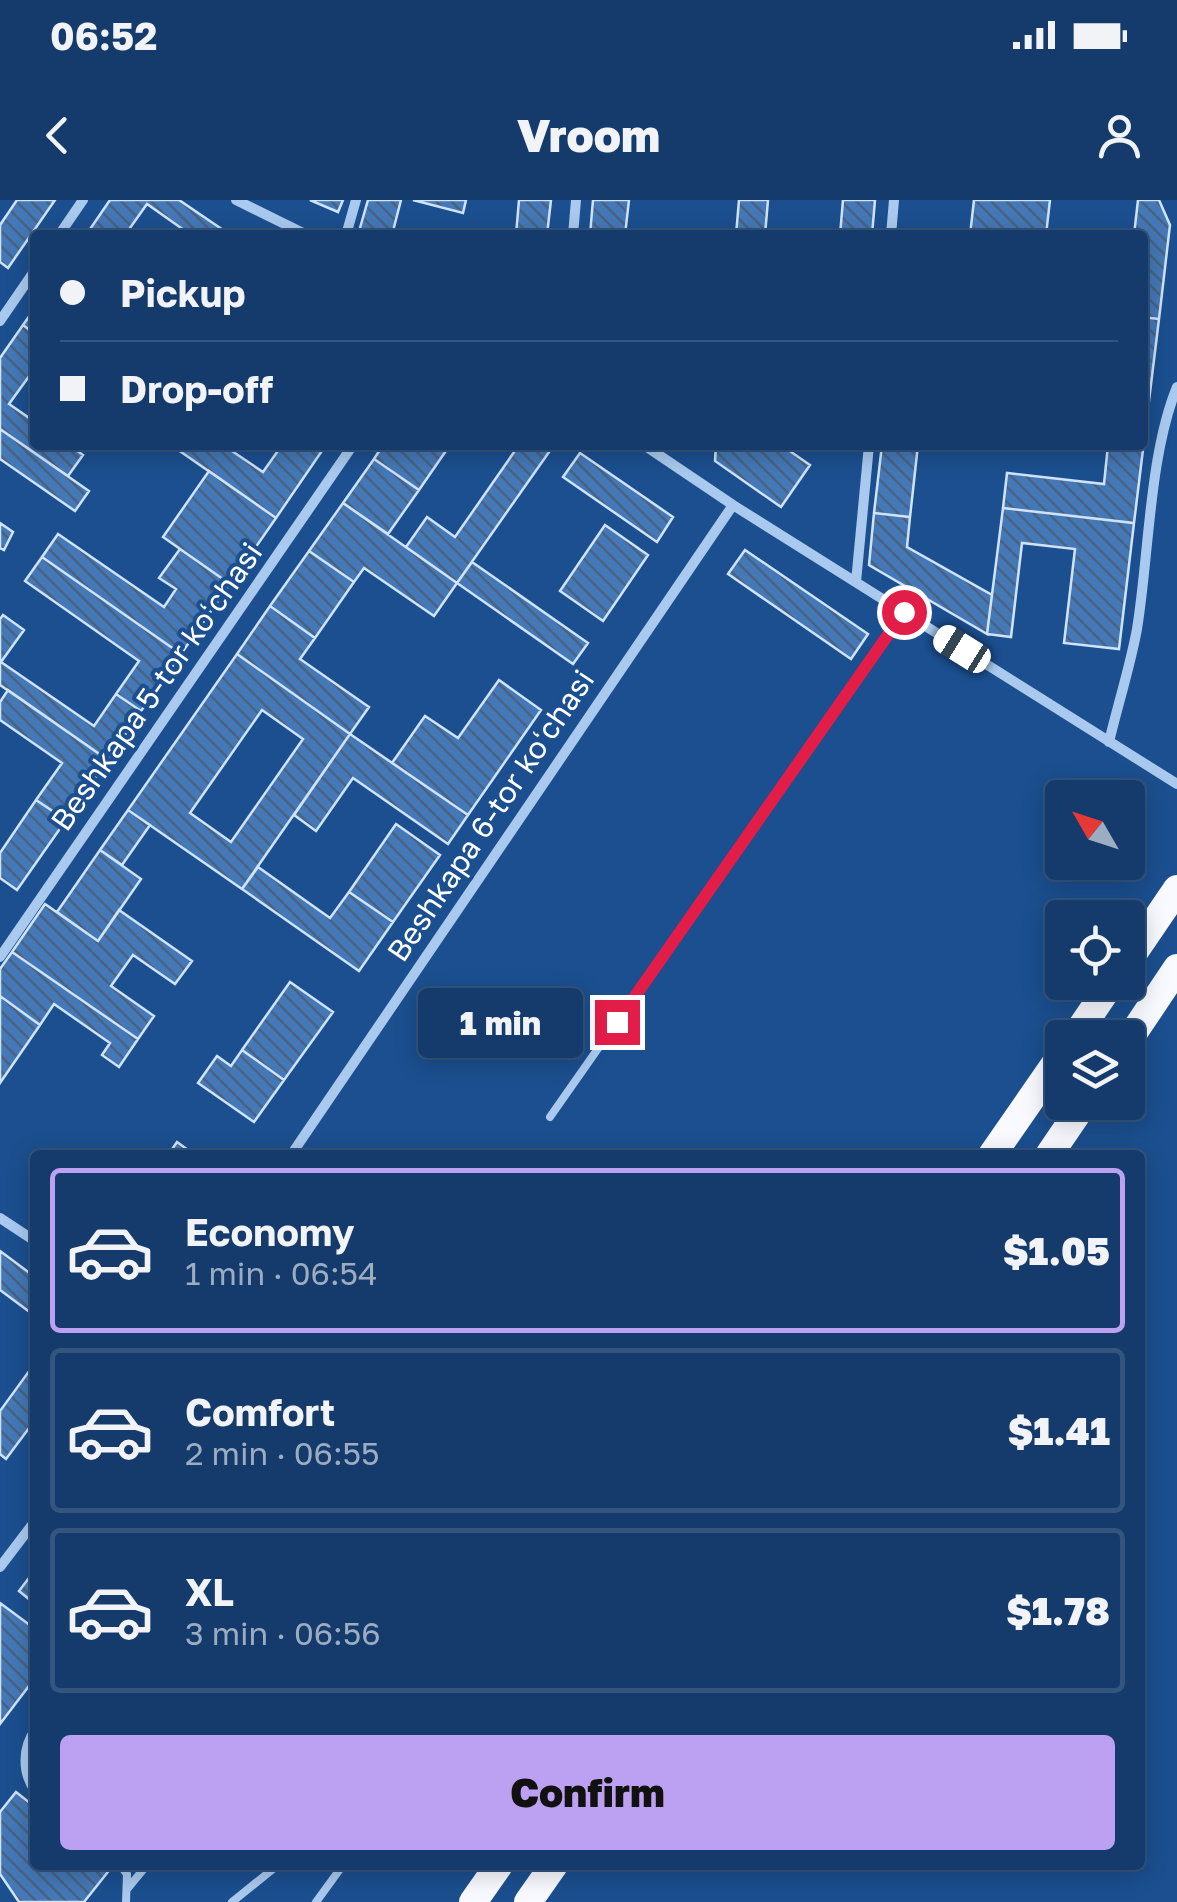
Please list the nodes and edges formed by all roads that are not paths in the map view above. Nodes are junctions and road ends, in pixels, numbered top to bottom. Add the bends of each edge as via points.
1 (84, 200) edge
2 (236, 200) edge
3 (356, 200) edge
4 (576, 200) edge
5 (894, 200) edge
6 (63, 230) edge
7 (297, 230) edge
8 (347, 230) edge
9 (573, 230) edge
10 (891, 230) edge
11 (30, 277) edge
12 (0, 321) edge
13 (1177, 387) edge
14 (350, 450) edge
15 (651, 450) edge
16 (869, 450) edge
17 (733, 505) junction
18 (856, 582) junction
19 (904, 612) junction
20 (1109, 742) junction
21 (1177, 784) edge
22 (1177, 890) edge
23 (1145, 936) edge
24 (0, 957) edge
25 (1177, 968) edge
26 (1142, 1020) edge
27 (1045, 1079) edge
28 (550, 1117) dead end
29 (1072, 1120) edge
30 (294, 1150) edge
31 (995, 1150) edge
32 (1051, 1150) edge
33 (0, 1218) edge
34 (30, 1238) edge
35 (30, 1527) edge
36 (0, 1566) edge
37 (30, 1736) edge
38 (30, 1784) edge
39 (124, 1870) edge
40 (143, 1870) edge
41 (272, 1870) edge
42 (339, 1870) edge
43 (495, 1870) edge
44 (550, 1870) edge
45 (128, 1888) junction
46 (126, 1902) edge
47 (232, 1902) edge
48 (316, 1902) edge
49 (473, 1902) edge
50 (528, 1902) edge

1 - 6 street
2 - 7 street
3 - 8 street
4 - 9 street
5 - 10 street
11 - 12 street
13 - 20 street via 1157,476 1136,632
14 - 24 street, Beshkapa 5-tor koʻchasi
15 - 17 street
16 - 18 street
17 - 18 street
17 - 30 street, Beshkapa 6-tor koʻchasi
18 - 19 street
19 - 20 street
19 - 28 lane
20 - 21 street
22 - 23 highway
25 - 26 highway
27 - 31 highway
29 - 32 highway
33 - 34 street
35 - 36 street
37 - 38 lane via 24,1756
39 - 45 lane
40 - 45 lane
41 - 47 lane
42 - 48 lane
43 - 49 highway
44 - 50 highway
45 - 46 lane

